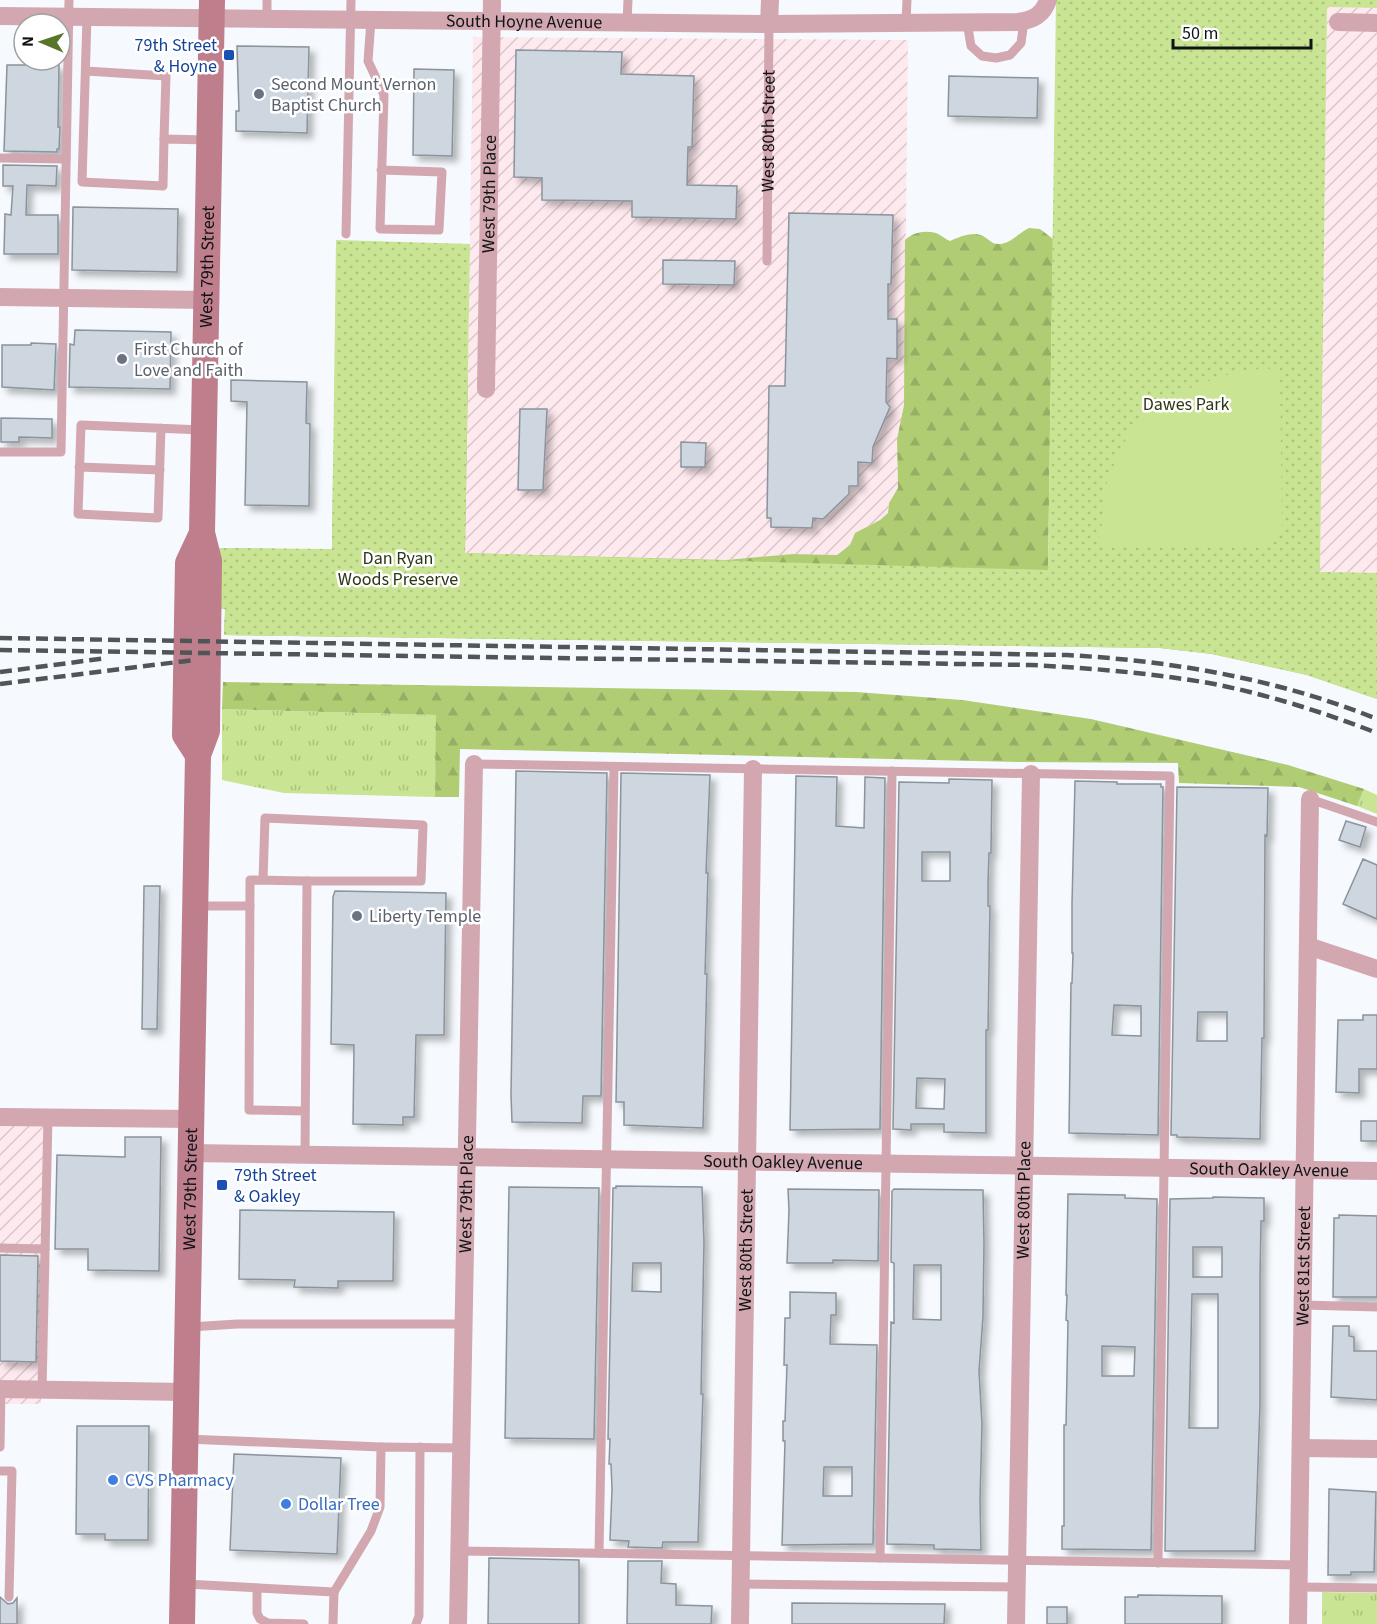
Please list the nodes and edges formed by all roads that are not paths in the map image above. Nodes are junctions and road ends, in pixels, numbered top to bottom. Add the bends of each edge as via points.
1 (351, 0) edge
2 (492, 0) edge
3 (628, 0) edge
4 (770, 0) edge
5 (907, 0) edge
6 (1046, 5) edge
7 (212, 9) edge
8 (267, 9) edge
9 (75, 11) edge
10 (0, 16) edge
11 (351, 19) junction
12 (371, 20) junction
13 (491, 21) junction
14 (1023, 21) junction
15 (906, 22) junction
16 (968, 22) junction
17 (1338, 22) dead end
18 (627, 23) junction
19 (1377, 23) edge
20 (769, 24) junction
21 (86, 71) junction
22 (165, 139) junction
23 (209, 140) junction
24 (0, 158) edge
25 (66, 159) junction
26 (381, 170) junction
27 (346, 234) dead end
28 (767, 261) dead end
29 (0, 297) edge
30 (63, 298) junction
31 (206, 300) junction
32 (486, 389) dead end
33 (161, 428) junction
34 (204, 430) junction
35 (0, 452) edge
36 (80, 467) junction
37 (160, 470) junction
38 (474, 765) joint
39 (614, 767) junction
40 (753, 769) junction
41 (892, 771) junction
42 (1031, 774) junction
43 (1310, 798) joint
44 (1377, 822) edge
45 (263, 880) junction
46 (307, 881) junction
47 (196, 906) junction
48 (250, 906) junction
49 (1308, 946) junction
50 (1377, 969) edge
51 (305, 1111) junction
52 (0, 1117) edge
53 (48, 1117) junction
54 (192, 1119) junction
55 (191, 1153) junction
56 (305, 1155) junction
57 (467, 1158) junction
58 (606, 1160) junction
59 (747, 1162) junction
60 (886, 1163) junction
61 (1025, 1165) junction
62 (1164, 1168) junction
63 (1305, 1170) junction
64 (1377, 1171) edge
65 (0, 1248) edge
66 (45, 1249) junction
67 (1303, 1305) junction
68 (1377, 1307) edge
69 (464, 1324) junction
70 (188, 1327) junction
71 (1, 1389) edge
72 (42, 1390) junction
73 (187, 1392) junction
74 (186, 1439) junction
75 (0, 1447) edge
76 (381, 1447) junction
77 (420, 1447) junction
78 (461, 1448) junction
79 (1301, 1448) junction
80 (1377, 1449) edge
81 (0, 1471) edge
82 (460, 1551) junction
83 (599, 1553) junction
84 (741, 1556) junction
85 (880, 1558) junction
86 (1017, 1560) junction
87 (1158, 1563) junction
88 (1299, 1565) junction
89 (183, 1584) junction
90 (741, 1584) junction
91 (1017, 1587) junction
92 (1299, 1587) junction
93 (257, 1588) junction
94 (1377, 1588) edge
95 (334, 1592) junction
96 (9, 1597) dead end
97 (182, 1624) edge
98 (304, 1624) edge
99 (333, 1624) edge
100 (416, 1624) edge
101 (458, 1624) edge
102 (740, 1624) edge
103 (1016, 1624) edge
104 (1298, 1624) edge

1 - 11 lane
2 - 13 street, West 79th Place
3 - 18 lane
4 - 20 street, West 80th Street
5 - 15 lane
6 - 14 street, South Hoyne Avenue via 1036,17
7 - 8 street, South Hoyne Avenue
7 - 9 street, South Hoyne Avenue
7 - 23 main road, West 79th Street
8 - 11 street, South Hoyne Avenue
9 - 10 street, South Hoyne Avenue
9 - 21 lane
9 - 25 lane
11 - 12 street, South Hoyne Avenue
11 - 27 lane
12 - 13 street, South Hoyne Avenue
12 - 26 lane via 368,61 384,94
13 - 18 street, South Hoyne Avenue
13 - 32 street, West 79th Place
14 - 16 street, South Hoyne Avenue
14 - 16 lane via 1021,43 1010,55 996,58 982,56 971,46
15 - 16 street, South Hoyne Avenue
15 - 20 street, South Hoyne Avenue
17 - 19 street
18 - 20 street, South Hoyne Avenue
20 - 28 lane, West 80th Street
21 - 22 lane via 166,76
21 - 22 lane via 82,182 163,186
22 - 23 lane
23 - 31 main road, West 79th Street
24 - 25 lane
25 - 30 lane
26 - 26 lane via 380,229 439,230 442,172
29 - 30 street
30 - 31 street
30 - 35 lane via 61,452
31 - 34 main road, West 79th Street
33 - 34 lane
33 - 36 lane via 81,424
33 - 37 lane
34 - 47 main road, West 79th Street via 202,533 209,561 207,731 198,755
36 - 37 lane
36 - 37 lane via 78,514 158,518
38 - 39 lane
38 - 57 street, West 79th Place
39 - 40 lane
39 - 58 lane
40 - 41 lane
40 - 59 street, West 80th Street
41 - 42 lane
41 - 60 lane
42 - 61 street, West 80th Place
42 - 62 lane via 1170,776
43 - 44 lane
43 - 49 street, West 81st Street
45 - 46 lane
45 - 46 lane via 265,818 423,825 422,881
45 - 48 lane via 250,880
46 - 51 lane
47 - 48 lane
47 - 54 main road, West 79th Street
48 - 51 lane via 249,1110
49 - 50 street
49 - 63 street, West 81st Street
51 - 56 lane
52 - 53 street
53 - 54 street
53 - 66 lane
54 - 55 main road, West 79th Street
55 - 56 street, South Oakley Avenue
55 - 70 main road, West 79th Street
56 - 57 street, South Oakley Avenue
57 - 58 street, South Oakley Avenue
57 - 69 street, West 79th Place
58 - 59 street, South Oakley Avenue
58 - 83 lane
59 - 60 street, South Oakley Avenue
59 - 84 street, West 80th Street
60 - 61 street, South Oakley Avenue
60 - 85 lane
61 - 62 street, South Oakley Avenue
61 - 86 street, West 80th Place
62 - 63 street, South Oakley Avenue
62 - 87 lane
63 - 64 street, South Oakley Avenue
63 - 67 street, West 81st Street
65 - 66 lane
66 - 72 lane
67 - 68 lane
67 - 79 street, West 81st Street
69 - 70 lane
69 - 78 street, West 79th Place
70 - 73 main road, West 79th Street
71 - 72 street
71 - 75 lane
72 - 73 street
73 - 74 main road, West 79th Street
74 - 76 lane
74 - 89 main road, West 79th Street
76 - 77 lane
76 - 95 lane via 380,1507 371,1531
77 - 78 lane
77 - 100 lane
78 - 82 street, West 79th Place
79 - 80 street
79 - 88 street, West 81st Street
81 - 96 lane via 12,1471
82 - 83 lane
82 - 101 street, West 79th Place
83 - 84 lane
84 - 85 lane
84 - 90 street, West 80th Street
85 - 86 lane
86 - 87 lane
86 - 91 street, West 80th Place
87 - 88 lane
88 - 92 street, West 81st Street
89 - 93 lane
89 - 97 main road, West 79th Street
90 - 91 lane
90 - 102 street, West 80th Street
91 - 103 street, West 80th Place
92 - 94 lane
92 - 104 street, West 81st Street
93 - 95 lane
93 - 98 lane via 260,1619 268,1623
95 - 99 lane

